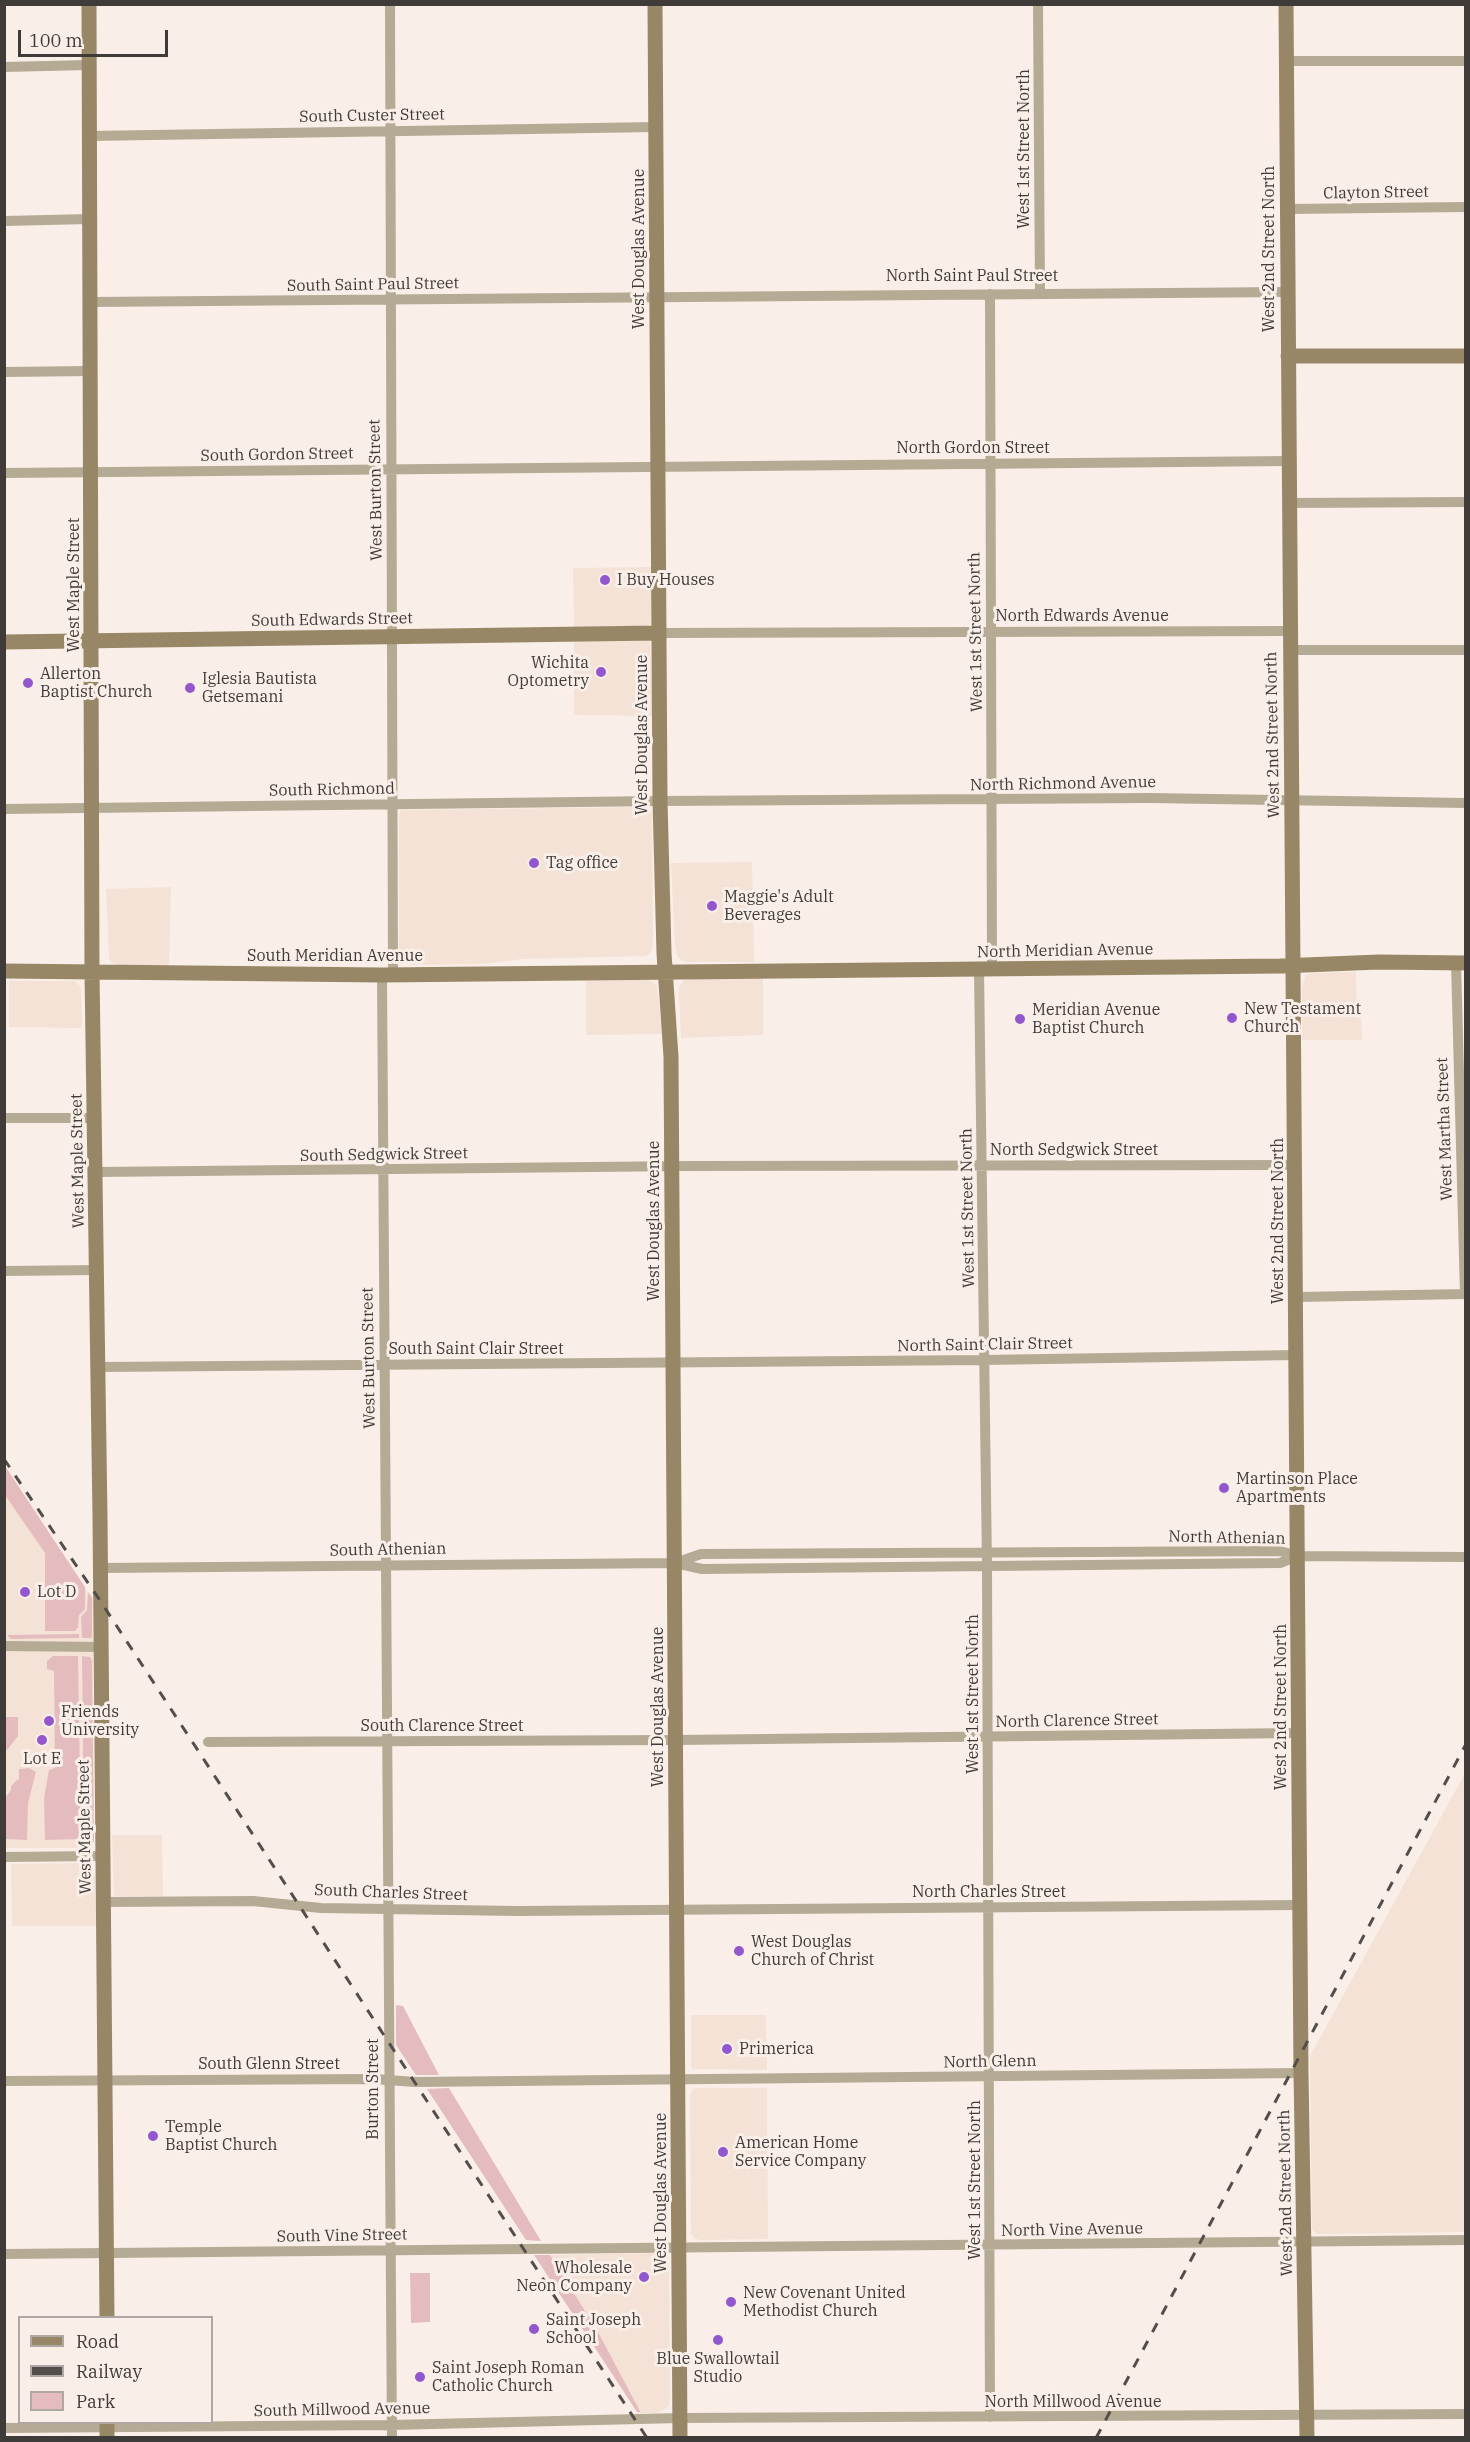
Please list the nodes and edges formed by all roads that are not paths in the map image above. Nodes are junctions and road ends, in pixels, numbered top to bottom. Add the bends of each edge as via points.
1 (89, 4) edge
2 (390, 4) edge
3 (655, 4) edge
4 (1038, 4) edge
5 (1286, 4) edge
6 (1286, 61) junction
7 (1466, 61) edge
8 (89, 65) junction
9 (4, 66) edge
10 (656, 127) junction
11 (390, 131) junction
12 (89, 136) junction
13 (1466, 207) edge
14 (1287, 209) junction
15 (90, 219) junction
16 (4, 221) edge
17 (1287, 292) junction
18 (990, 294) junction
19 (1040, 294) junction
20 (657, 297) junction
21 (389, 300) junction
22 (90, 302) junction
23 (1288, 356) junction
24 (1466, 356) edge
25 (90, 371) junction
26 (4, 372) edge
27 (1288, 461) junction
28 (989, 463) junction
29 (658, 466) junction
30 (390, 469) junction
31 (91, 472) junction
32 (4, 473) edge
33 (1466, 502) edge
34 (1289, 503) junction
35 (991, 631) junction
36 (1289, 631) junction
37 (659, 633) junction
38 (392, 637) junction
39 (92, 641) junction
40 (4, 642) edge
41 (1289, 650) junction
42 (1466, 650) edge
43 (992, 800) junction
44 (660, 801) junction
45 (1292, 801) junction
46 (1466, 803) edge
47 (392, 805) junction
48 (92, 808) junction
49 (4, 809) edge
50 (1461, 963) edge
51 (1294, 965) junction
52 (986, 970) junction
53 (4, 971) edge
54 (665, 971) junction
55 (93, 972) junction
56 (388, 975) junction
57 (4, 1118) edge
58 (95, 1118) junction
59 (982, 1165) junction
60 (1296, 1165) junction
61 (672, 1166) junction
62 (382, 1170) junction
63 (96, 1172) junction
64 (98, 1270) junction
65 (4, 1271) edge
66 (1465, 1294) edge
67 (1297, 1297) junction
68 (1297, 1354) junction
69 (984, 1360) junction
70 (674, 1363) junction
71 (385, 1365) junction
72 (99, 1367) junction
73 (987, 1552) junction
74 (1298, 1556) junction
75 (1466, 1557) edge
76 (675, 1563) junction
77 (386, 1564) junction
78 (987, 1566) junction
79 (101, 1568) junction
80 (4, 1646) edge
81 (102, 1647) junction
82 (1299, 1733) junction
83 (988, 1737) junction
84 (676, 1740) junction
85 (388, 1741) junction
86 (208, 1742) dead end
87 (104, 1856) junction
88 (4, 1857) edge
89 (104, 1902) junction
90 (1300, 1905) junction
91 (989, 1907) junction
92 (678, 1909) junction
93 (388, 1910) junction
94 (1301, 2073) junction
95 (990, 2077) junction
96 (105, 2079) junction
97 (678, 2079) junction
98 (388, 2080) junction
99 (4, 2081) edge
100 (1466, 2240) edge
101 (1305, 2242) junction
102 (990, 2246) junction
103 (679, 2249) junction
104 (389, 2250) junction
105 (106, 2253) junction
106 (4, 2254) edge
107 (107, 2316) edge
108 (1466, 2414) edge
109 (1307, 2415) junction
110 (990, 2417) junction
111 (680, 2418) junction
112 (391, 2425) junction
113 (4, 2428) edge
114 (107, 2429) edge
115 (392, 2438) edge
116 (680, 2438) edge
117 (1307, 2438) edge

1 - 8 street, West Maple Street
2 - 11 street, West Burton Street
3 - 10 street, West Douglas Avenue
4 - 19 street, West 1st Street North
5 - 6 street, West 2nd Street North
6 - 7 street
6 - 14 street, West 2nd Street North
8 - 9 street
8 - 12 street, West Maple Street
10 - 11 street, South Custer Street
10 - 20 street, West Douglas Avenue
11 - 12 street, South Custer Street
11 - 21 street, West Burton Street
12 - 15 street, West Maple Street
13 - 14 street, Clayton Street
14 - 17 street, West 2nd Street North
15 - 16 street
15 - 22 street, West Maple Street
17 - 19 street, North Saint Paul Street
17 - 23 street, West 2nd Street North
18 - 19 street, North Saint Paul Street
18 - 20 street, North Saint Paul Street
18 - 28 street, West 1st Street North
20 - 21 street, South Saint Paul Street
20 - 29 street, West Douglas Avenue
21 - 22 street, South Saint Paul Street
21 - 30 street, West Burton Street
22 - 25 street, West Maple Street
23 - 24 street
23 - 27 street, West 2nd Street North
25 - 26 street
25 - 31 street, West Maple Street
27 - 28 street, North Gordon Street
27 - 34 street, West 2nd Street North
28 - 29 street, North Gordon Street
28 - 35 street, West 1st Street North
29 - 30 street, South Gordon Street
29 - 37 street, West Douglas Avenue
30 - 31 street, South Gordon Street
30 - 38 street, West Burton Street
31 - 32 street, South Gordon Street
31 - 39 street, West Maple Street
33 - 34 street
34 - 36 street, West 2nd Street North
35 - 36 street, North Edwards Avenue
35 - 37 street, North Edwards Avenue
35 - 43 street, West 1st Street North
36 - 41 street, West 2nd Street North
37 - 38 street, South Edwards Street
37 - 44 street, West Douglas Avenue
38 - 39 street, South Edwards Street
38 - 47 street, West Burton Street
39 - 40 street, South Edwards Street
39 - 48 street, West Maple Street
41 - 42 street
41 - 45 street, West 2nd Street North
43 - 44 street, North Richmond Avenue
43 - 45 street, North Richmond Avenue
43 - 52 street, West 1st Street North
44 - 47 street, South Richmond
44 - 54 street, West Douglas Avenue
45 - 46 street, North Richmond Avenue
45 - 51 street, West 2nd Street North
47 - 48 street, South Richmond
47 - 56 street, West Burton Street
48 - 49 street, South Richmond
48 - 55 street, West Maple Street
50 - 51 street, North Meridian Avenue
50 - 66 street, West Martha Street
51 - 52 street, North Meridian Avenue
51 - 60 street, West 2nd Street North
52 - 54 street, North Meridian Avenue
52 - 59 street, West 1st Street North
53 - 55 street, South Meridian Avenue
54 - 56 street, South Meridian Avenue
54 - 61 street, West Douglas Avenue
55 - 56 street, South Meridian Avenue
55 - 58 street, West Maple Street
56 - 62 street, West Burton Street
57 - 58 street
58 - 63 street, West Maple Street
59 - 60 street, North Sedgwick Street
59 - 61 street, North Sedgwick Street
59 - 69 street, West 1st Street North
60 - 67 street, West 2nd Street North
61 - 62 street, South Sedgwick Street
61 - 70 street, West Douglas Avenue
62 - 63 street, South Sedgwick Street
62 - 71 street, West Burton Street
63 - 64 street, West Maple Street
64 - 65 street
64 - 72 street, West Maple Street
66 - 67 street
67 - 68 street, West 2nd Street North
68 - 69 street, North Saint Clair Street
68 - 74 street, West 2nd Street North
69 - 70 street, North Saint Clair Street
69 - 73 street, West 1st Street North
70 - 71 street, South Saint Clair Street
70 - 76 street, West Douglas Avenue
71 - 72 street, South Saint Clair Street
71 - 77 street, West Burton Street
72 - 79 street, West Maple Street
73 - 74 street, North Athenian via 1280,1551
73 - 76 street, North Athenian via 701,1554
73 - 78 street, West 1st Street North
74 - 75 street
74 - 78 street, North Athenian via 1280,1563
74 - 82 street, West 2nd Street North
76 - 77 street, South Athenian
76 - 78 street, North Athenian via 702,1569
76 - 84 street, West Douglas Avenue
77 - 79 street, South Athenian
77 - 85 street, West Burton Street
78 - 83 street, West 1st Street North
79 - 81 street, West Maple Street
80 - 81 street
81 - 87 street, West Maple Street
82 - 83 street, North Clarence Street
82 - 90 street, West 2nd Street North
83 - 84 street, North Clarence Street
83 - 91 street, West 1st Street North
84 - 85 street, South Clarence Street
84 - 92 street, West Douglas Avenue
85 - 86 street, South Clarence Street
85 - 93 street, Burton Street
87 - 88 street
87 - 89 street, West Maple Street
89 - 93 street, South Charles Street via 253,1901
89 - 96 street, West Maple Street
90 - 91 street, North Charles Street
90 - 94 street, West 2nd Street North
91 - 92 street, North Charles Street
91 - 95 street, West 1st Street North
92 - 93 street, South Charles Street
92 - 97 street, West Douglas Avenue
93 - 98 street, Burton Street
94 - 95 street, North Glenn
94 - 101 street, West 2nd Street North
95 - 97 street, North Glenn
95 - 102 street, West 1st Street North
96 - 98 street, South Glenn Street
96 - 99 street, South Glenn Street
96 - 105 street, West Maple Street
97 - 98 street, South Glenn Street
97 - 103 street, West Douglas Avenue
98 - 104 street, Burton Street
100 - 101 street, North Vine Avenue
101 - 102 street, North Vine Avenue
101 - 109 street, West 2nd Street North
102 - 103 street, North Vine Avenue
102 - 110 street, West 1st Street North
103 - 104 street, South Vine Street
103 - 111 street, West Douglas Avenue
104 - 105 street, South Vine Street
104 - 112 street, Burton Street
105 - 106 street, South Vine Street
105 - 107 street, West Maple Street
108 - 109 street, North Millwood Avenue
109 - 110 street, North Millwood Avenue
109 - 117 street, West 2nd Street North
110 - 111 street, North Millwood Avenue
111 - 112 street, South Millwood Avenue
111 - 116 street, West Douglas Avenue
112 - 114 street, South Millwood Avenue
112 - 115 street, Burton Street
113 - 114 street, South Millwood Avenue

